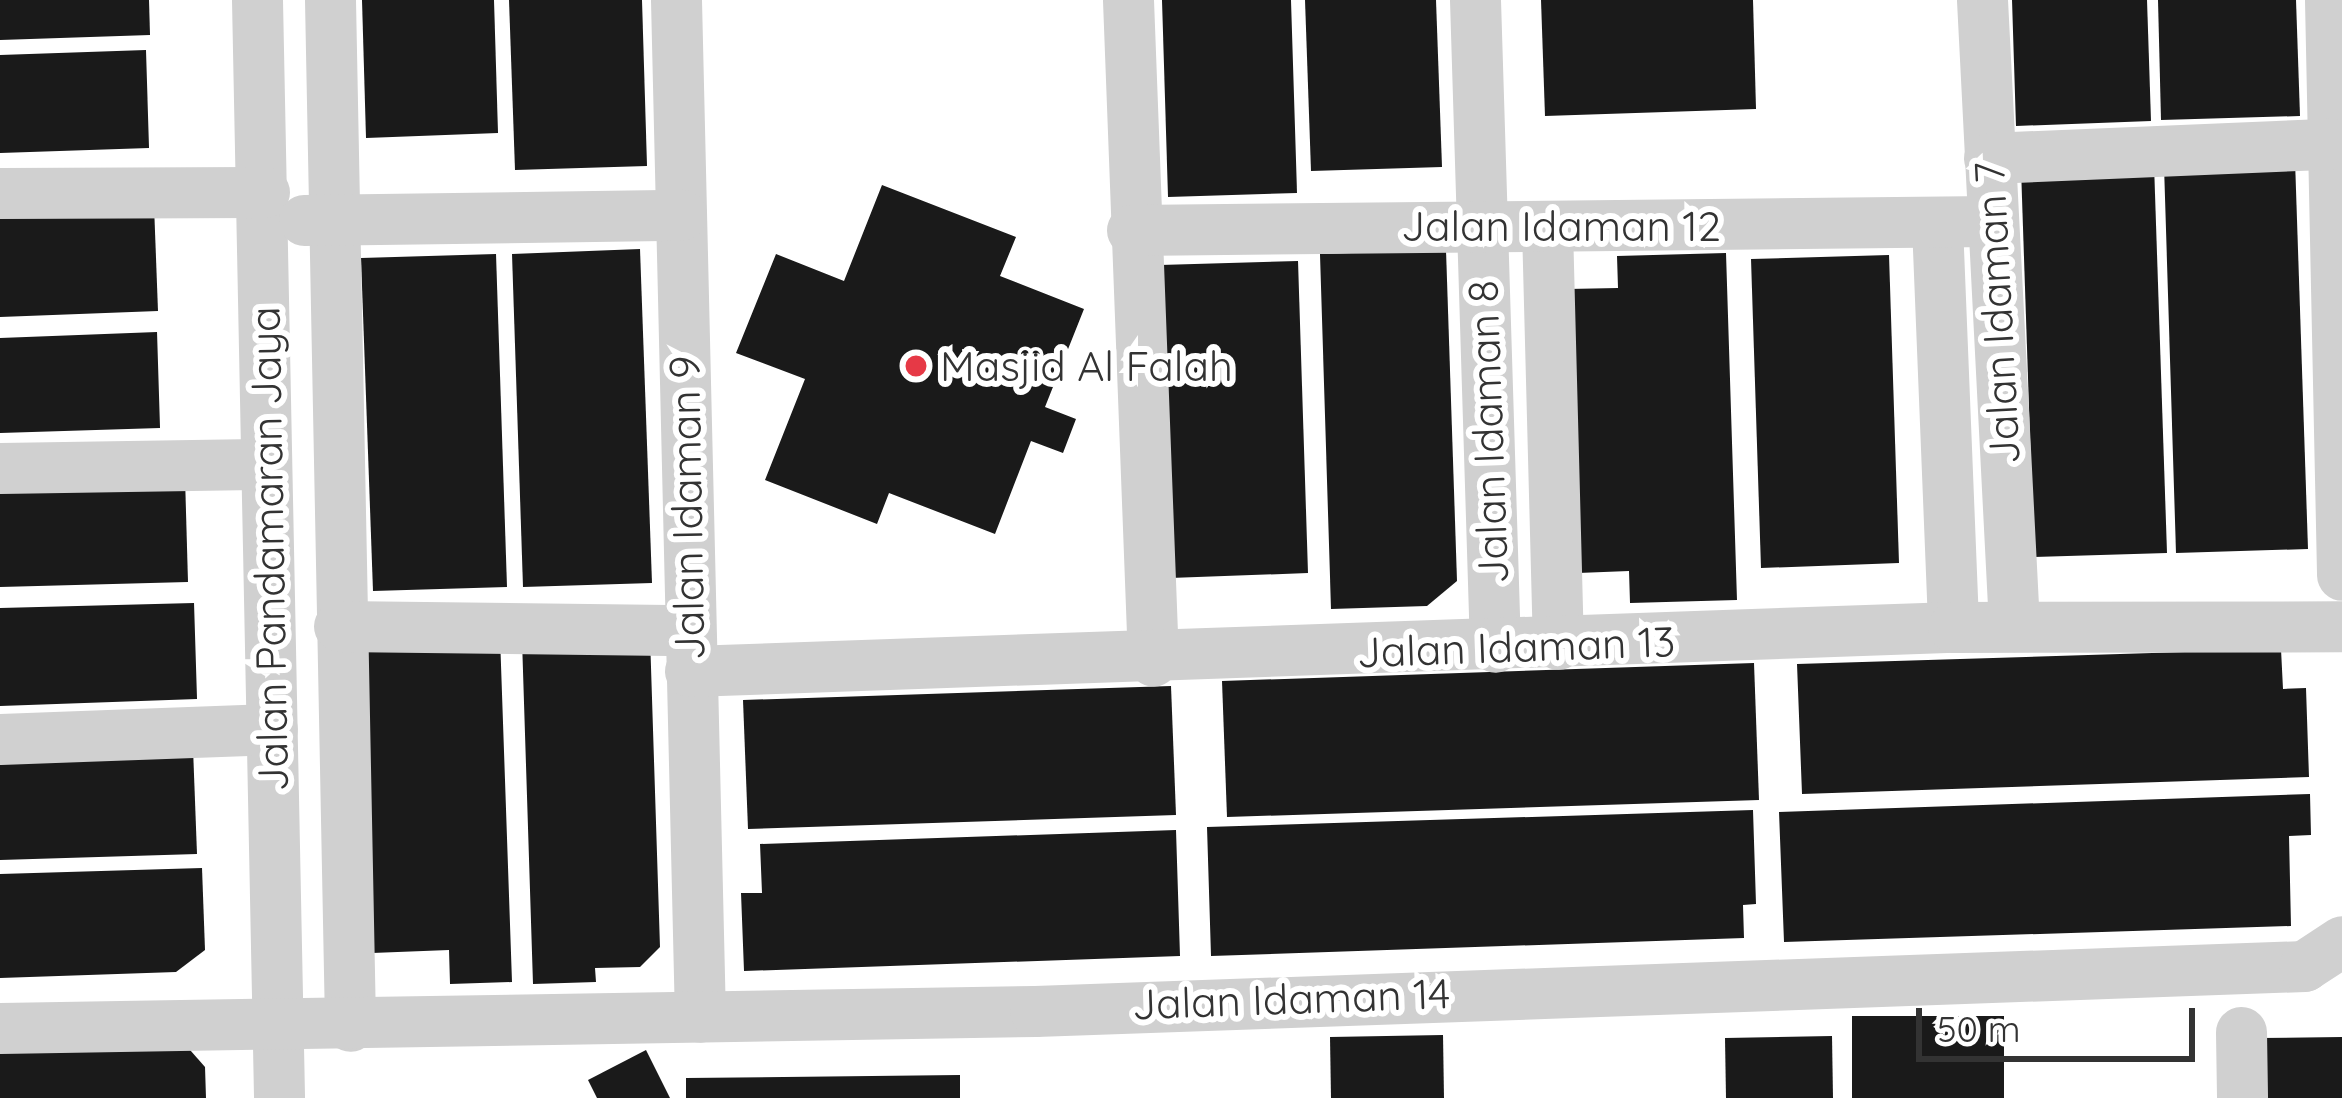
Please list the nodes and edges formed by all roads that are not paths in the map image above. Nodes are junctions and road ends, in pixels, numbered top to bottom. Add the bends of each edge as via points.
1 (257, 0) edge
2 (330, 0) edge
3 (676, 0) edge
4 (1128, 0) edge
5 (1475, 0) edge
6 (1982, 0) edge
7 (2330, 0) edge
8 (2330, 144) junction
9 (1989, 158) junction
10 (0, 194) edge
11 (264, 206) junction
12 (681, 214) junction
13 (338, 220) junction
14 (1990, 221) junction
15 (1482, 224) junction
16 (1937, 224) junction
17 (1547, 227) junction
18 (1132, 230) junction
19 (266, 464) junction
20 (0, 468) edge
21 (2342, 574) edge
22 (340, 626) junction
23 (2014, 626) junction
24 (2342, 626) edge
25 (1953, 627) junction
26 (1558, 644) junction
27 (1495, 647) junction
28 (690, 650) junction
29 (1153, 662) junction
30 (272, 729) junction
31 (0, 739) edge
32 (2323, 954) edge
33 (700, 1017) junction
34 (350, 1026) junction
35 (0, 1028) edge
36 (277, 1030) junction
37 (2241, 1032) dead end
38 (279, 1098) edge
39 (2242, 1098) edge

1 - 11 street, Jalan Pandamaran Jaya
2 - 13 street, Jalan Pandamaran Jaya
3 - 12 street, Jalan Idaman 9
4 - 18 street
5 - 15 street, Jalan Idaman 8
6 - 9 street, Jalan Idaman 7
7 - 8 street
8 - 9 street
8 - 21 street
9 - 14 street, Jalan Idaman 7
10 - 11 street
11 - 13 street
11 - 19 street, Jalan Pandamaran Jaya
12 - 13 street
12 - 28 street, Jalan Idaman 9
13 - 22 street, Jalan Pandamaran Jaya
14 - 16 street, Jalan Idaman 12
14 - 23 street, Jalan Idaman 7
15 - 17 street, Jalan Idaman 12
15 - 18 street, Jalan Idaman 12
15 - 27 street, Jalan Idaman 8
16 - 17 street, Jalan Idaman 12
16 - 25 street, Jalan Idaman 7
17 - 26 street, Jalan Idaman 8
18 - 29 street
19 - 20 street
19 - 30 street, Jalan Pandamaran Jaya
22 - 28 street, Jalan Idaman 13
22 - 34 street, Jalan Pandamaran Jaya
23 - 24 street, Jalan Idaman 13
23 - 25 street, Jalan Idaman 13
25 - 26 street, Jalan Idaman 13
26 - 27 street, Jalan Idaman 13
27 - 29 street, Jalan Idaman 13
28 - 29 street, Jalan Idaman 13
28 - 33 street, Jalan Idaman 9
30 - 31 street
30 - 36 street, Jalan Pandamaran Jaya
32 - 33 street, Jalan Idaman 14
33 - 34 street, Jalan Idaman 14
34 - 36 street, Jalan Idaman 14
35 - 36 street, Jalan Idaman 14
36 - 38 street, Jalan Pandamaran Jaya
37 - 39 street

